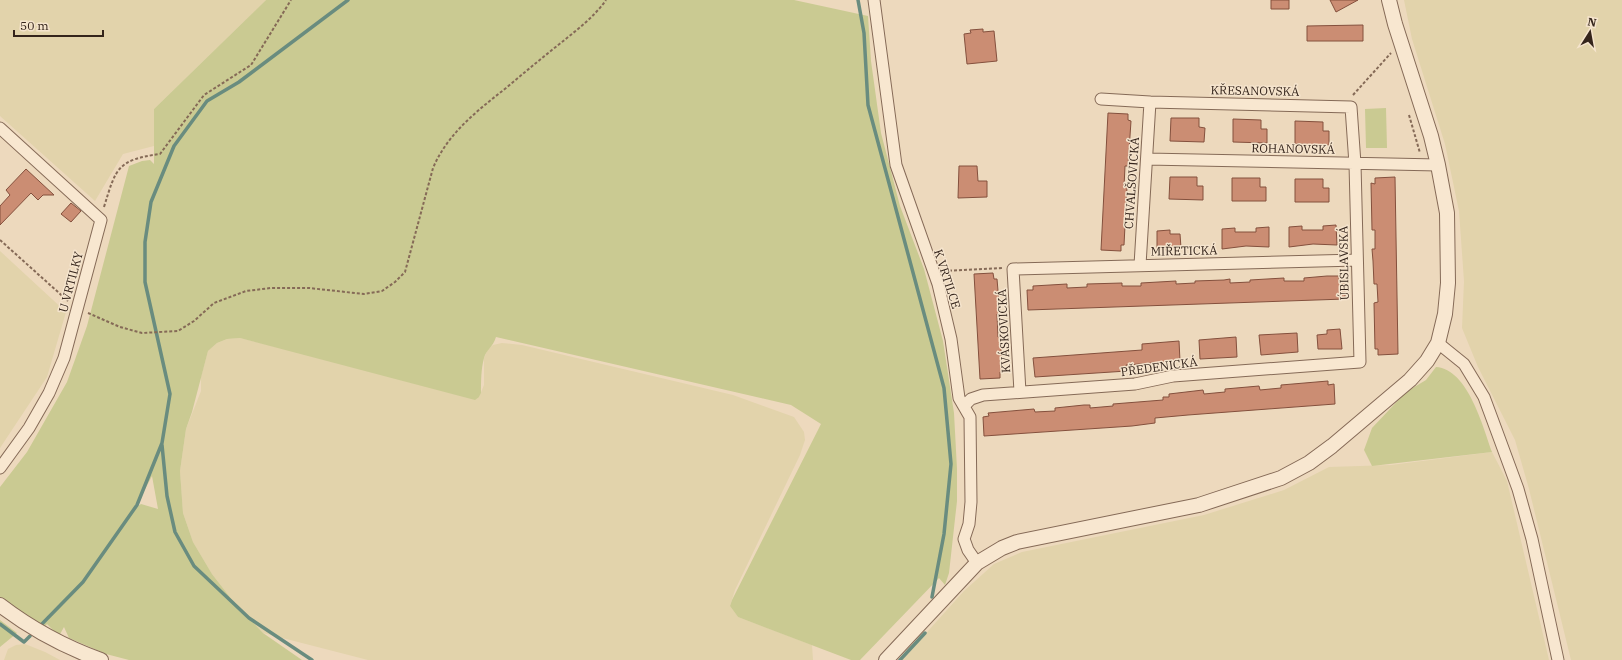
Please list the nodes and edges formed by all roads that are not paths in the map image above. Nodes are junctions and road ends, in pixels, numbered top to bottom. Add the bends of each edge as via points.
1 (874, 0) edge
2 (1389, 0) edge
3 (1101, 99) dead end
4 (1150, 102) junction
5 (0, 128) edge
6 (1147, 159) junction
7 (1355, 164) junction
8 (1438, 165) junction
9 (1357, 260) junction
10 (1140, 265) junction
11 (1013, 269) joint
12 (1438, 343) junction
13 (1360, 362) joint
14 (1020, 392) junction
15 (964, 406) junction
16 (0, 468) edge
17 (977, 563) junction
18 (0, 605) edge
19 (100, 660) edge
20 (886, 660) edge
21 (1558, 660) edge

1 - 15 street, K VRTILCE via 896,164 938,284 951,339 959,398
2 - 8 street
3 - 4 street, KŘESANOVSKÁ
4 - 6 street, CHVALŠOVICKÁ
4 - 7 street, KŘESANOVSKÁ via 1351,107
5 - 16 street, U VRTILKY via 100,220 64,358 29,428
6 - 7 street, ROHANOVSKÁ
6 - 10 street, CHVALŠOVICKÁ
7 - 8 street, ROHANOVSKÁ
7 - 9 street, ÚBISLAVSKÁ
8 - 12 street via 1447,213 1448,283 1445,314
9 - 10 street, MIŘETICKÁ
9 - 13 street, ÚBISLAVSKÁ
10 - 11 street, MIŘETICKÁ
11 - 14 street, KVÁSKOVICKÁ
12 - 17 street via 1410,380 1332,446 1281,478 1199,505 1017,542
12 - 21 street via 1464,364 1484,397 1518,489 1532,539
13 - 14 street, PŘEDENICKÁ via 1173,376 1135,384
14 - 15 street, PŘEDENICKÁ via 977,397
15 - 17 street, K VRTILCE via 970,418 971,502 969,524 964,539
17 - 20 street
18 - 19 street via 22,622

